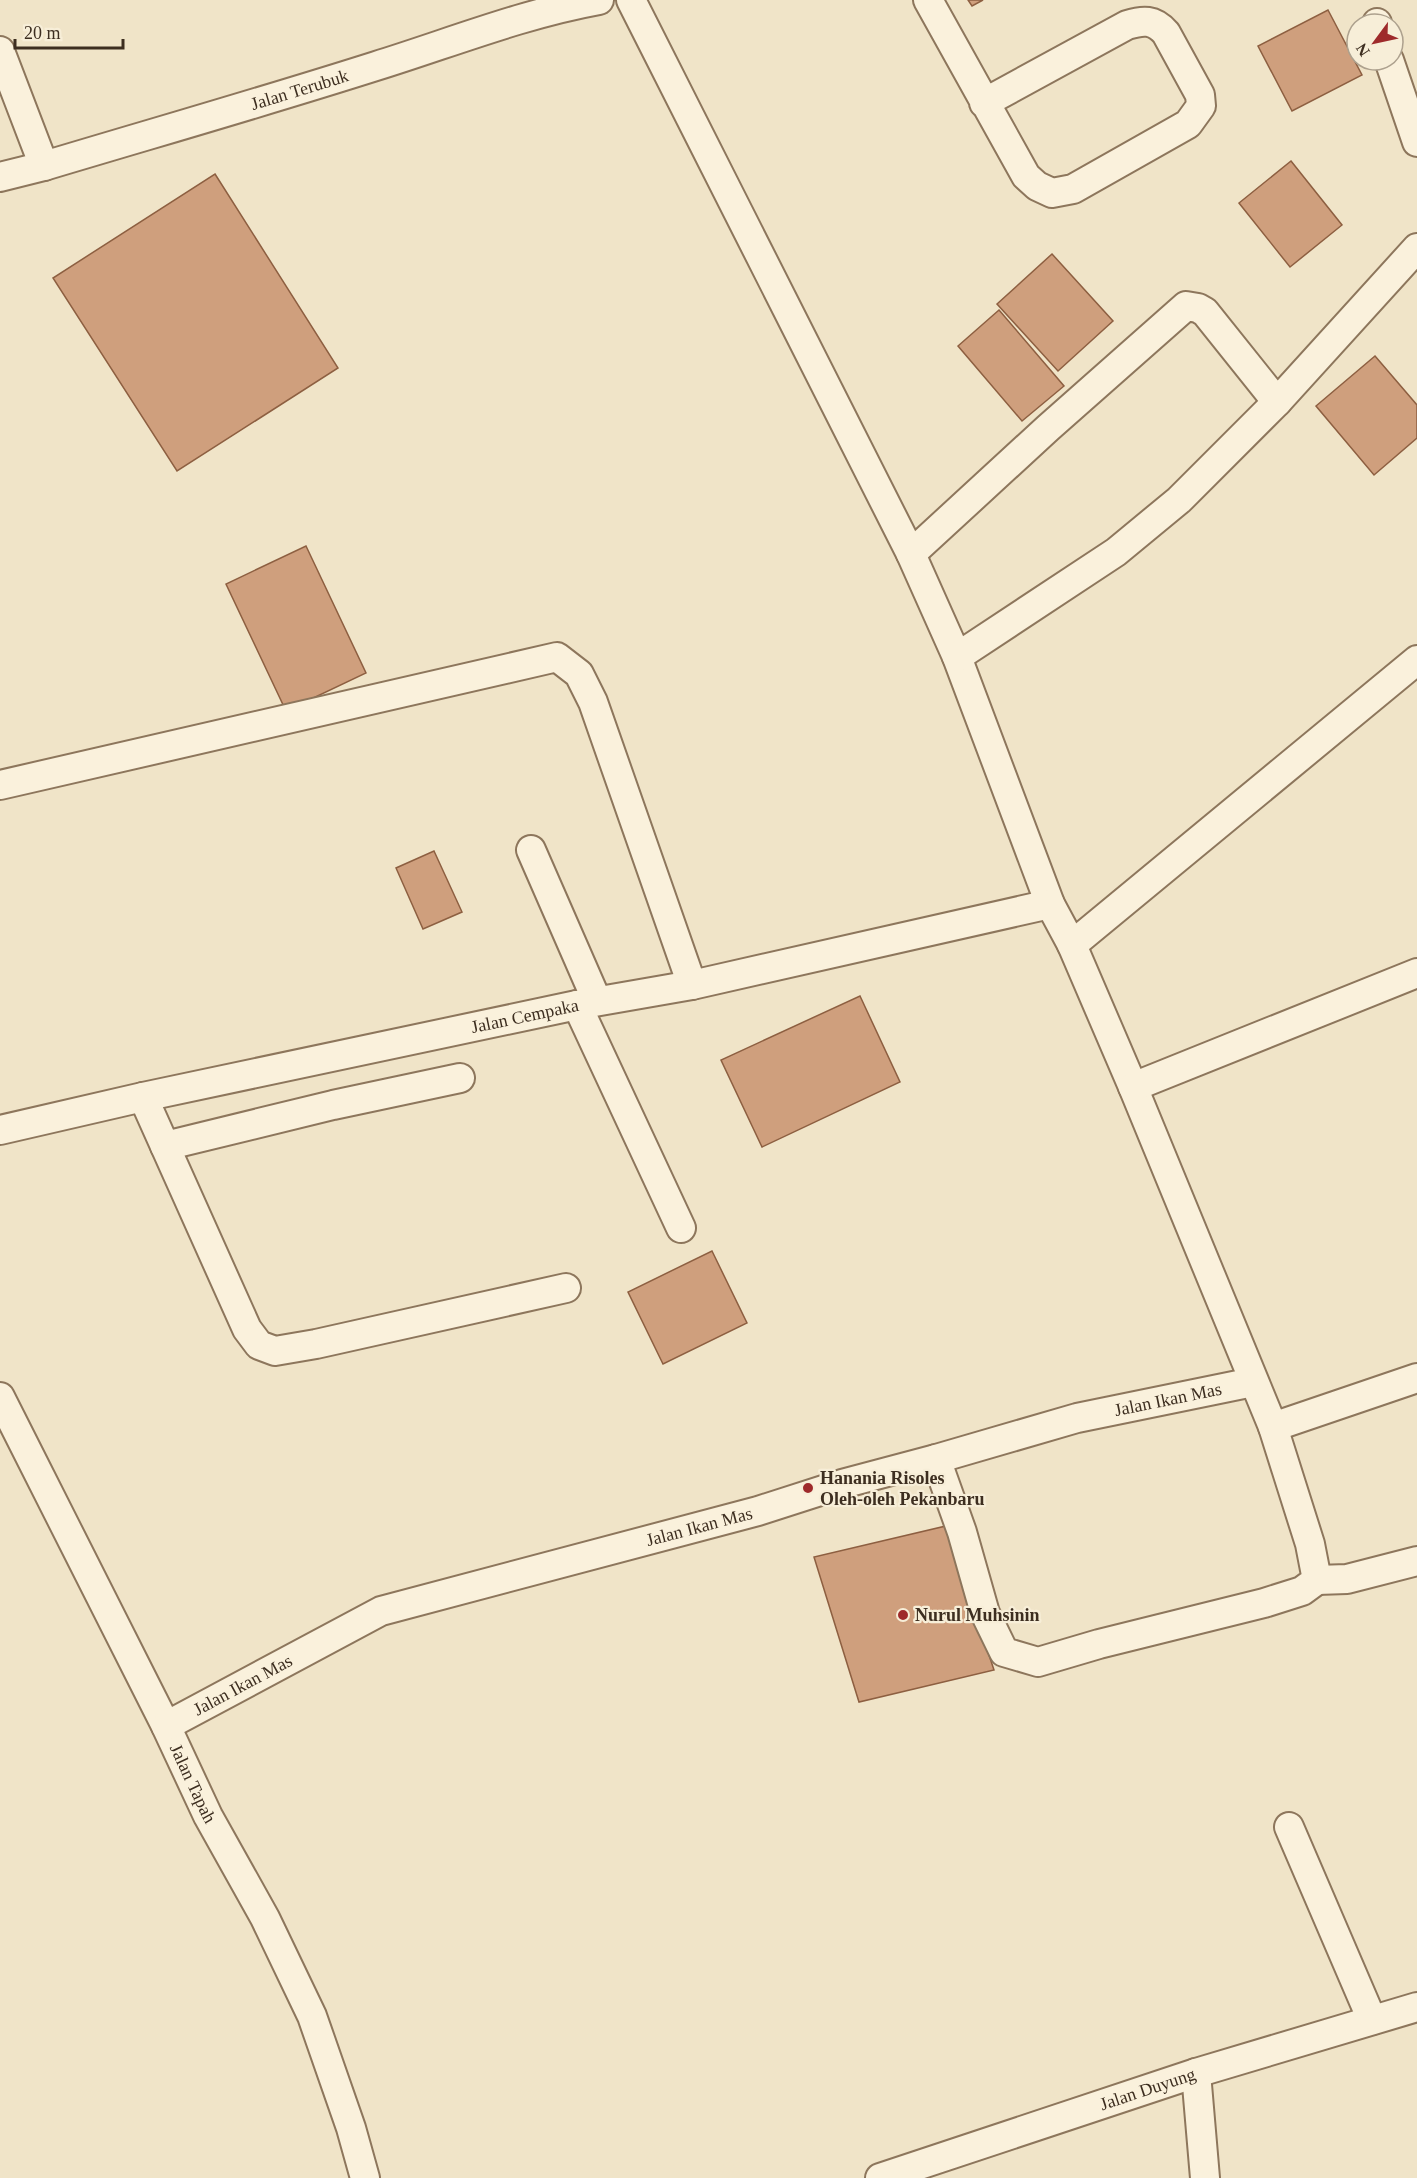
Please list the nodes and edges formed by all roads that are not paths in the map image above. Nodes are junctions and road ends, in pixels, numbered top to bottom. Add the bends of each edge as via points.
1 (599, 0) edge
2 (631, 0) edge
3 (928, 0) edge
4 (0, 51) edge
5 (1393, 72) edge
6 (984, 103) junction
7 (1417, 142) edge
8 (44, 166) junction
9 (0, 177) edge
10 (1417, 248) edge
11 (1277, 402) junction
12 (911, 554) junction
13 (957, 657) junction
14 (1417, 660) edge
15 (0, 785) edge
16 (531, 850) dead end
17 (1050, 904) junction
18 (1072, 945) junction
19 (1417, 973) edge
20 (692, 985) junction
21 (587, 1003) junction
22 (322, 1060) junction
23 (460, 1078) dead end
24 (1133, 1087) junction
25 (143, 1097) junction
26 (333, 1105) junction
27 (0, 1130) edge
28 (165, 1146) junction
29 (681, 1228) dead end
30 (566, 1288) dead end
31 (1417, 1378) edge
32 (1253, 1382) junction
33 (0, 1397) edge
34 (1273, 1427) junction
35 (936, 1459) junction
36 (1417, 1562) edge
37 (1317, 1580) junction
38 (166, 1726) junction
39 (1289, 1827) dead end
40 (1417, 2007) edge
41 (1372, 2020) junction
42 (1196, 2073) junction
43 (364, 2178) edge
44 (879, 2178) edge
45 (1205, 2178) edge

1 - 8 street, Jalan Terubuk via 562,7
2 - 12 street
3 - 6 street
4 - 8 street
5 - 7 street
6 - 6 street via 1127,25 1150,21 1166,33 1200,96 1201,106 1188,124 1073,189 1052,193 1026,176
8 - 9 street, Jalan Terubuk
10 - 11 street
11 - 12 street via 1205,312 1186,306
11 - 13 street via 1179,500 1116,552
12 - 13 street
13 - 17 street
14 - 18 street
15 - 20 street via 557,657 579,674 593,702
16 - 21 street
17 - 18 street
17 - 20 street, Jalan Cempaka
18 - 24 street
19 - 24 street
20 - 21 street, Jalan Cempaka
21 - 22 street, Jalan Cempaka
21 - 29 street
22 - 25 street, Jalan Cempaka
22 - 26 street
23 - 26 street
24 - 32 street
25 - 27 street, Jalan Cempaka
25 - 28 street
26 - 28 street
28 - 30 street via 247,1329 259,1345 275,1351
31 - 34 street
32 - 34 street
32 - 35 street, Jalan Ikan Mas via 1077,1418
33 - 38 street, Jalan Tapah
34 - 37 street via 1310,1544
35 - 37 street via 985,1613 1004,1652 1038,1662 1283,1597 1302,1591
35 - 38 street, Jalan Ikan Mas via 381,1611
36 - 37 street via 1347,1579
38 - 43 street, Jalan Tapah via 312,2016 351,2127
39 - 41 street
40 - 41 street, Jalan Duyung
41 - 42 street, Jalan Duyung
42 - 44 street, Jalan Duyung
42 - 45 street

